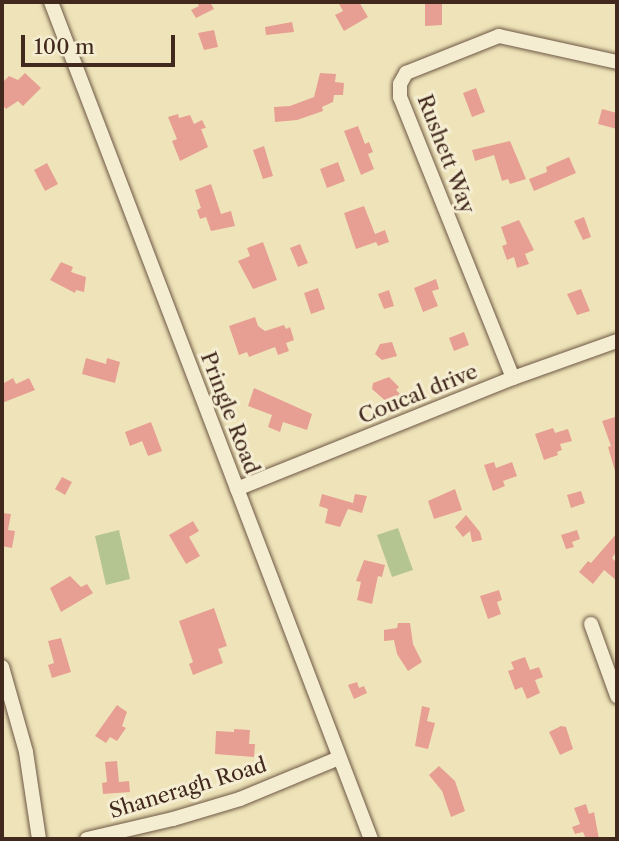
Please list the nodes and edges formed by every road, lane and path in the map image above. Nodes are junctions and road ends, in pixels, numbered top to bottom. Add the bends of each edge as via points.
1 (51, 2) edge
2 (617, 62) edge
3 (617, 341) edge
4 (513, 378) junction
5 (237, 489) junction
6 (591, 624) dead end
7 (2, 667) edge
8 (617, 696) edge
9 (339, 758) junction
10 (39, 839) edge
11 (88, 839) edge
12 (371, 839) edge

1 - 5 street, Pringle Road
2 - 4 street, Rushett Way via 499,36 406,73 400,84 400,97
3 - 4 street, Coucal drive
4 - 5 street, Coucal drive
5 - 9 street, Pringle Road
6 - 8 street
7 - 10 street via 26,752
9 - 11 street, Shaneragh Road via 240,799
9 - 12 street, Pringle Road

